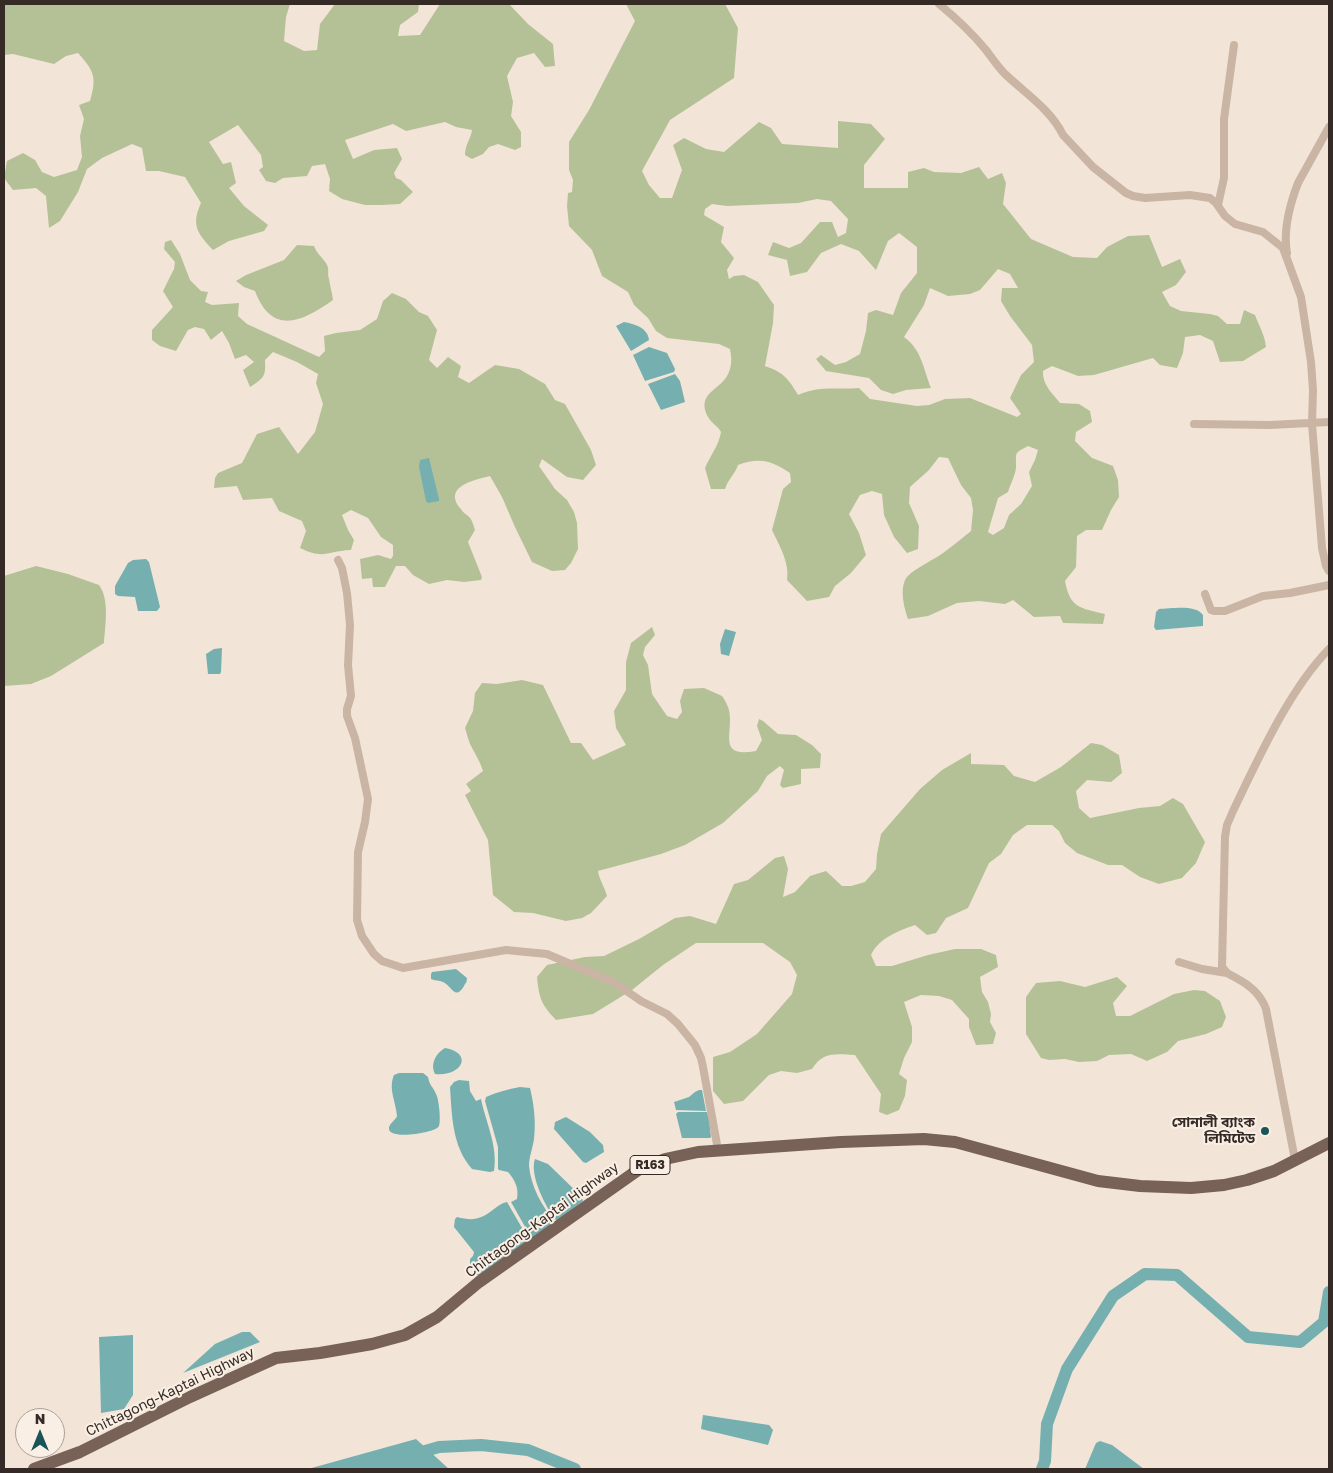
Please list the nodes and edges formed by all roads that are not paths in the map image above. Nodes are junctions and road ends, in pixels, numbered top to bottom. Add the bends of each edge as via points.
1 (939, 4) edge
2 (1234, 45) dead end
3 (1329, 128) edge
4 (1218, 205) junction
5 (1287, 257) junction
6 (1329, 422) edge
7 (1194, 424) dead end
8 (1312, 424) junction
9 (338, 560) dead end
10 (1329, 571) edge
11 (1329, 585) edge
12 (1205, 594) dead end
13 (1329, 648) edge
14 (1180, 962) dead end
15 (1227, 973) junction
16 (1329, 1143) edge
17 (718, 1150) junction
18 (1295, 1160) junction
19 (34, 1469) edge

1 - 4 street via 1048,114 1093,167 1126,192 1151,198 1205,196
2 - 4 street via 1226,106 1224,178
3 - 5 street via 1294,193 1286,231
4 - 5 street via 1235,224 1269,236 1283,248
5 - 8 street via 1301,297 1311,362
6 - 8 street
7 - 8 street
8 - 10 street via 1322,548
9 - 17 street via 347,592 350,625 348,665 351,696 347,716 368,799 358,852 357,920 371,950 382,962 403,968 506,950 547,954 616,983 641,1002 667,1014 695,1045 703,1066
11 - 12 street via 1263,596 1219,612 1211,610
13 - 15 street via 1314,665 1279,720 1227,825 1222,966
14 - 15 street
15 - 18 street via 1259,995 1266,1008
16 - 18 main road, Chittagong-Kaptai Highway / R163
17 - 18 main road, Chittagong-Kaptai Highway / R163 via 924,1139 955,1142 1098,1181 1165,1188 1224,1185 1274,1171
17 - 19 main road, Chittagong-Kaptai Highway / R163 via 665,1160 638,1170 479,1282 437,1317 405,1335 354,1347 276,1358 190,1396 80,1452

